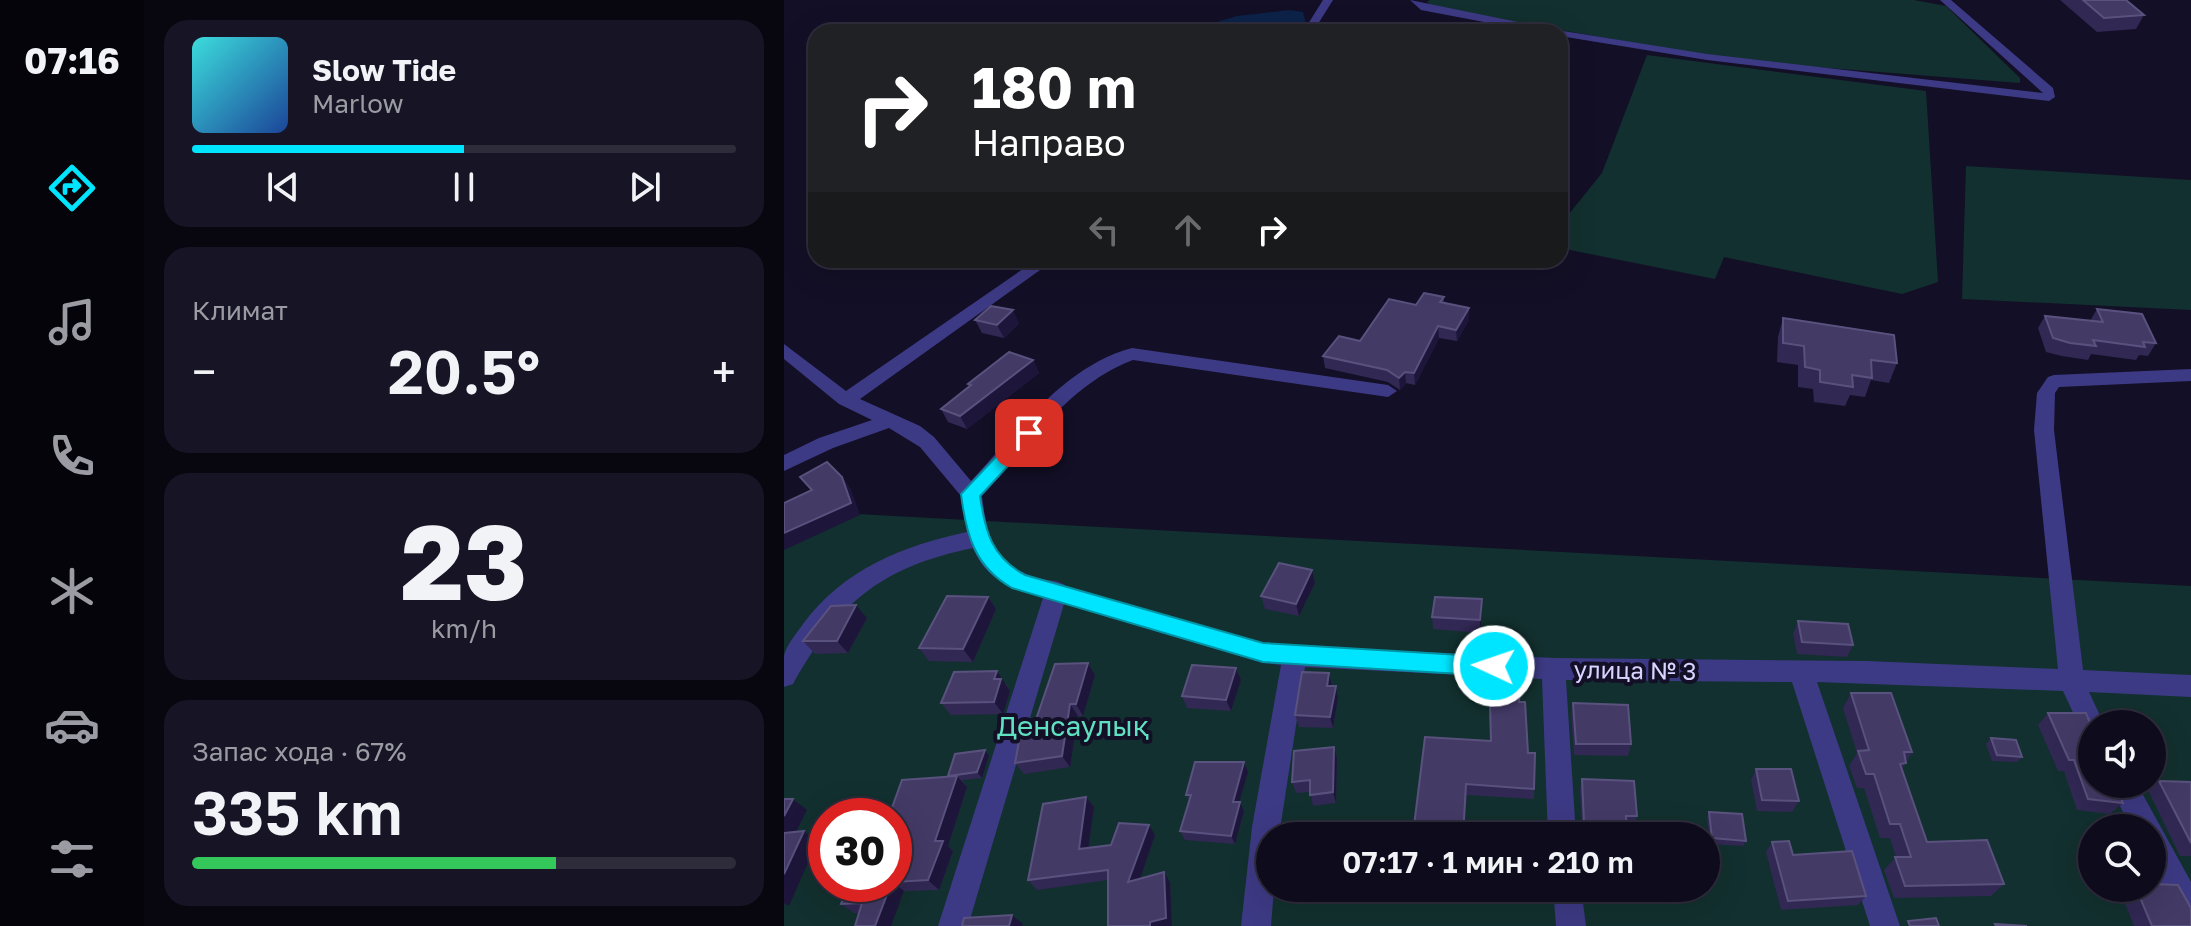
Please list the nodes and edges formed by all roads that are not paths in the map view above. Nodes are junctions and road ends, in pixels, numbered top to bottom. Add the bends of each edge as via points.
1 (1328, 0) edge
2 (1415, 0) edge
3 (1934, 0) edge
4 (1946, 0) edge
5 (1313, 24) edge
6 (1511, 24) edge
7 (1568, 34) edge
8 (1035, 268) edge
9 (784, 350) edge
10 (2191, 375) edge
11 (1388, 391) dead end
12 (846, 400) junction
13 (889, 421) junction
14 (784, 464) edge
15 (971, 494) junction
16 (980, 538) junction
17 (1057, 590) junction
18 (1295, 656) junction
19 (1555, 669) junction
20 (1802, 674) junction
21 (784, 676) edge
22 (2072, 683) junction
23 (2191, 686) edge
24 (2085, 710) edge
25 (1561, 822) edge
26 (2166, 865) edge
27 (1568, 902) edge
28 (2191, 911) edge
29 (953, 926) edge
30 (1256, 926) edge
31 (1571, 926) edge
32 (1885, 926) edge

1 - 5 street
2 - 6 street via 1421,7
3 - 4 street
4 - 7 street via 2049,91 2049,97 1707,57
8 - 12 street
9 - 12 street, улица № 3
10 - 22 street via 2054,381 2046,393 2044,430
11 - 15 street via 1132,354 1091,374 1061,400
12 - 13 street, улица № 3
13 - 14 street
13 - 15 street, улица № 3 via 927,442
15 - 16 street, улица № 3
16 - 17 street, улица № 3 via 999,571
16 - 21 street via 910,556 854,584 808,631
17 - 18 street, улица № 3 via 1263,653
17 - 29 street
18 - 19 street, улица № 3
18 - 30 street via 1266,827
19 - 20 street, улица № 3
19 - 25 street
20 - 22 street, улица № 3 via 1867,672
20 - 32 street
22 - 23 street, улица № 3
22 - 24 street
26 - 28 street
27 - 31 street

